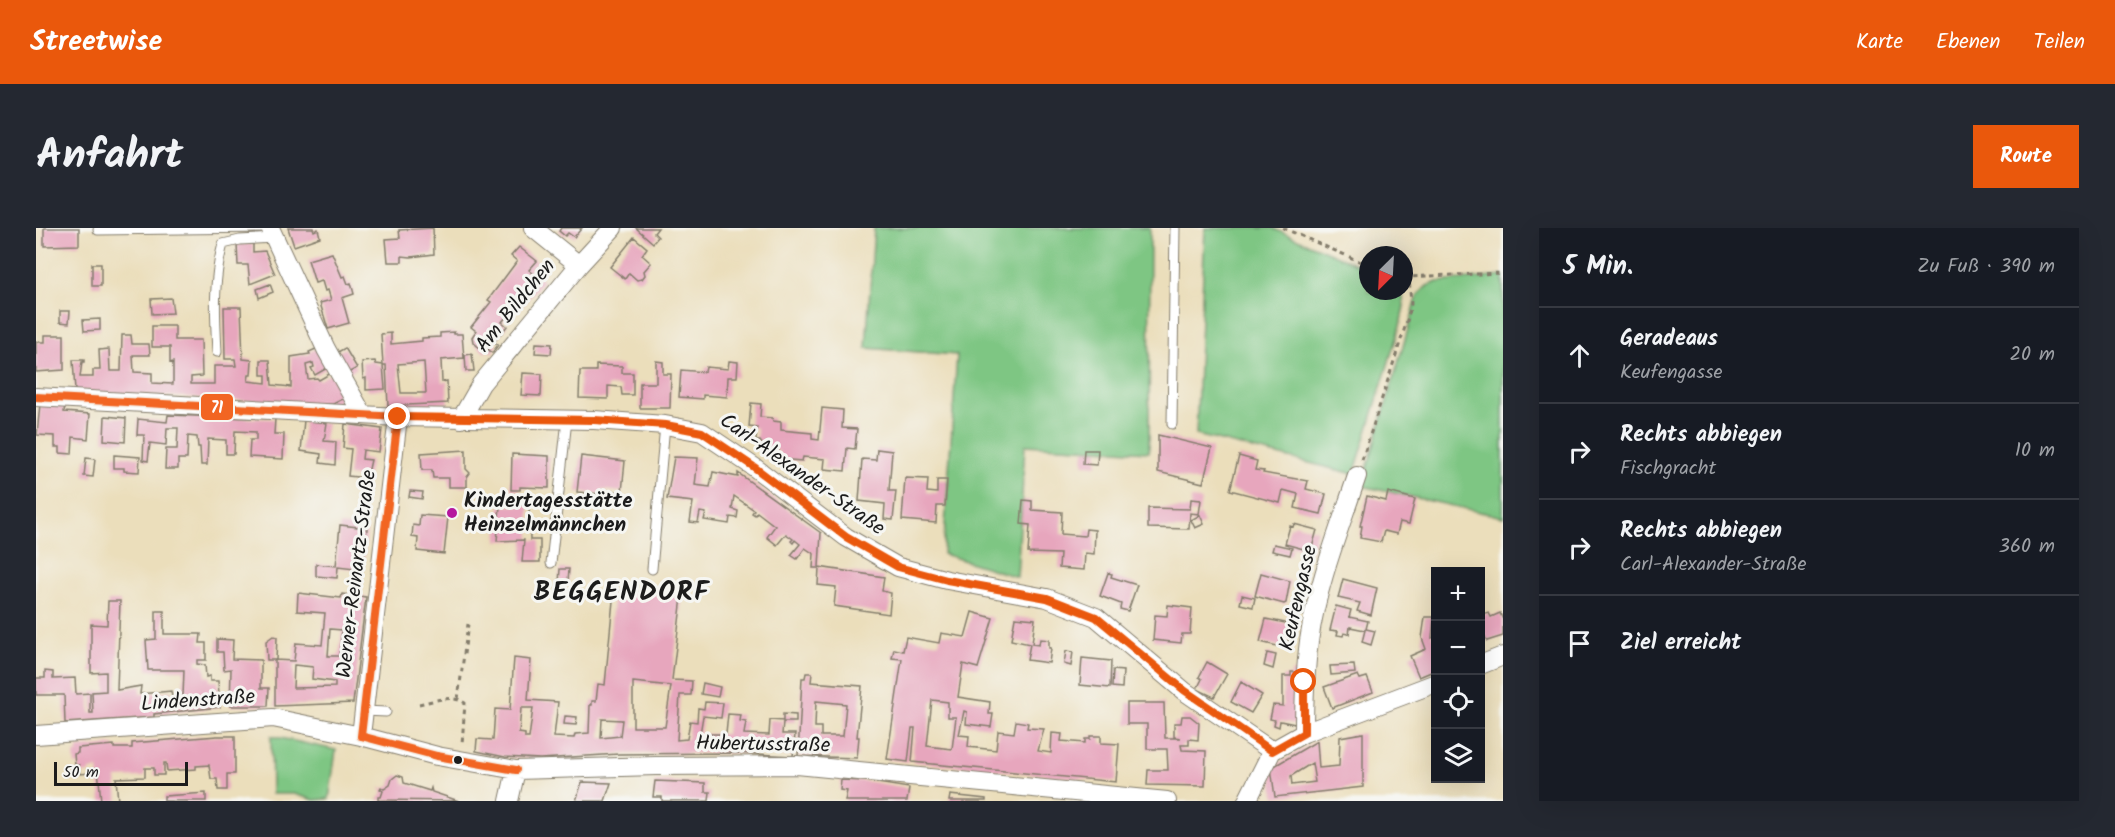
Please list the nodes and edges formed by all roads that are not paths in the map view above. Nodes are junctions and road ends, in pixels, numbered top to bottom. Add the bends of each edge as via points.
1 (533, 228) edge
2 (613, 228) edge
3 (1175, 228) edge
4 (98, 230) dead end
5 (271, 232) edge
6 (579, 265) junction
7 (217, 352) dead end
8 (36, 397) edge
9 (363, 415) junction
10 (398, 417) junction
11 (461, 419) junction
12 (567, 420) junction
13 (1172, 424) dead end
14 (666, 425) junction
15 (1357, 476) road end
16 (551, 563) dead end
17 (652, 569) dead end
18 (1503, 656) edge
19 (1485, 663) edge
20 (1431, 684) edge
21 (364, 711) junction
22 (386, 712) dead end
23 (1304, 733) junction
24 (36, 735) edge
25 (361, 736) junction
26 (1272, 751) junction
27 (516, 770) junction
28 (509, 801) edge
29 (1167, 801) edge
30 (1247, 801) edge

1 - 6 street
2 - 6 street, Am Bildchen
3 - 13 lane
4 - 5 lane
5 - 7 lane via 223,244 216,269
5 - 9 street via 326,349
6 - 11 street, Am Bildchen via 481,384
8 - 9 street, Carl-Alexander-Straße
9 - 10 street, Carl-Alexander-Straße
10 - 11 street, Carl-Alexander-Straße
10 - 21 street, Werner-Reinartz-Straße
11 - 12 street, Carl-Alexander-Straße
12 - 14 street, Carl-Alexander-Straße
12 - 16 lane
14 - 17 lane
14 - 26 street, Carl-Alexander-Straße via 702,432 846,537 898,567 1047,598 1096,617 1184,690
15 - 23 street, Keufengasse via 1321,584 1304,682
18 - 19 street
20 - 23 street
21 - 22 lane
21 - 25 street, Werner-Reinartz-Straße
23 - 26 street
24 - 25 street, Lindenstraße via 273,718
25 - 27 street, Hubertusstraße
26 - 30 street
27 - 28 street
27 - 29 street, Hubertusstraße via 797,765

